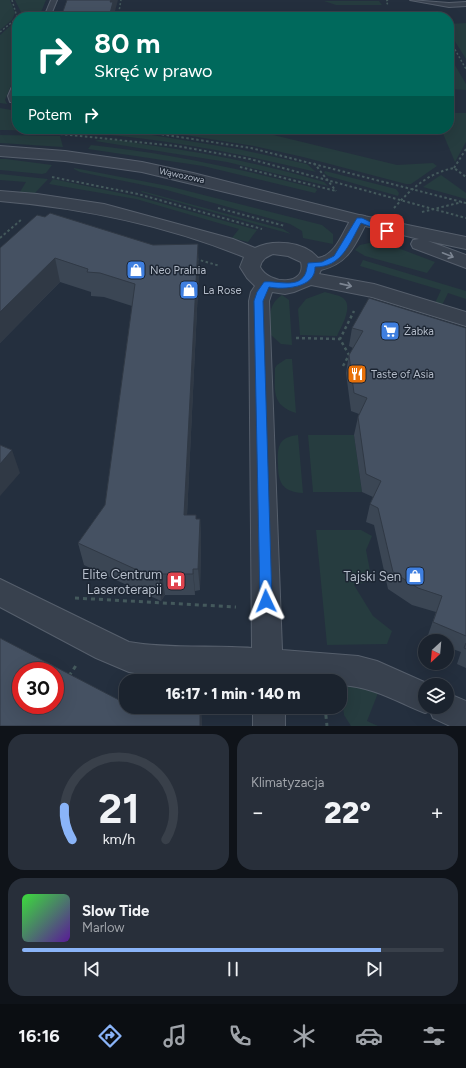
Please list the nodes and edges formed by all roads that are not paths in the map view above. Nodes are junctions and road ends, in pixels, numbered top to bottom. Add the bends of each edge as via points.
1 (54, 0) edge
2 (413, 0) edge
3 (466, 4) edge
4 (49, 12) edge
5 (0, 151) edge
6 (0, 196) edge
7 (359, 220) junction
8 (466, 243) edge
9 (256, 255) junction
10 (466, 262) edge
11 (309, 271) junction
12 (267, 284) junction
13 (466, 319) edge
14 (0, 592) edge
15 (268, 673) edge
16 (418, 695) edge
17 (454, 712) edge
18 (269, 714) edge
19 (466, 717) edge
20 (269, 726) edge

1 - 4 lane
2 - 3 lane via 450,5
5 - 7 street, Wąwozowa via 65,156 142,167
6 - 9 street via 104,209
7 - 8 street, Wąwozowa
7 -> 10 street, Wąwozowa
7 - 11 street via 337,258
9 - 11 street via 271,248 289,249 307,258
9 - 12 street via 251,261 252,273
11 - 12 street via 293,285 283,287
11 -> 13 street
12 - 15 street via 261,292 259,301
14 - 15 street via 106,648 129,657 152,661 224,661
15 - 16 street via 358,671 377,676
17 - 19 street
18 - 20 street

